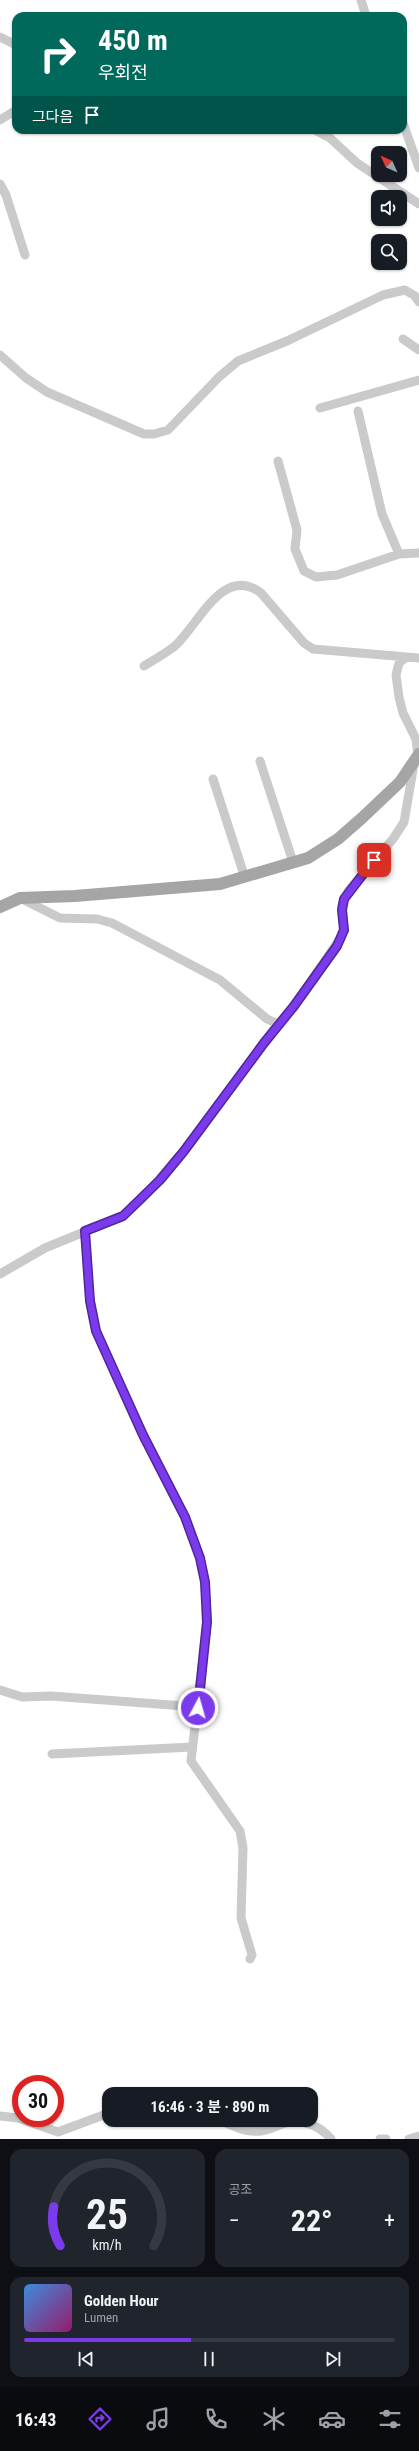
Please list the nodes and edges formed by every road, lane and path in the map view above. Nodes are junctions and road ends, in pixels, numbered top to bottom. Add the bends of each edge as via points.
1 (361, 0) edge
2 (365, 12) edge
3 (0, 37) edge
4 (12, 43) edge
5 (12, 112) edge
6 (0, 120) edge
7 (322, 134) edge
8 (407, 134) edge
9 (419, 168) edge
10 (0, 184) edge
11 (419, 204) edge
12 (25, 255) dead end
13 (419, 302) edge
14 (403, 339) dead end
15 (419, 350) edge
16 (0, 355) edge
17 (419, 380) edge
18 (320, 408) dead end
19 (358, 411) dead end
20 (278, 461) dead end
21 (419, 553) edge
22 (399, 554) junction
23 (406, 657) junction
24 (419, 658) edge
25 (144, 666) dead end
26 (417, 758) edge
27 (260, 761) dead end
28 (213, 779) dead end
29 (416, 779) edge
30 (293, 862) junction
31 (244, 878) junction
32 (20, 898) junction
33 (0, 907) edge
34 (278, 1024) junction
35 (85, 1231) junction
36 (0, 1274) edge
37 (0, 1690) edge
38 (198, 1708) junction
39 (192, 1747) junction
40 (52, 1754) dead end
41 (250, 1959) dead end
42 (0, 2116) edge
43 (102, 2116) edge
44 (234, 2127) edge
45 (273, 2127) edge
46 (318, 2127) edge
47 (419, 2136) edge
48 (331, 2139) edge
49 (380, 2139) edge
50 (386, 2139) edge
51 (408, 2139) edge

1 - 2 street
3 - 4 street
5 - 6 street
7 - 11 street via 334,141 357,163
8 - 9 street
10 - 12 street via 6,194
13 - 16 street via 405,290 383,295 287,341 252,354 229,367 171,427 154,434 144,434 56,397 26,378
14 - 15 street
17 - 18 street
19 - 22 street via 382,514
20 - 22 street via 298,530 295,549 304,571 316,578 337,575
21 - 22 street
23 - 24 street
23 - 25 street via 314,649 304,643 261,593 244,585 224,589 175,645
23 - 26 street via 399,664 396,675 403,713 416,739
26 - 29 street
26 - 30 main road via 400,782 338,839 317,853
27 - 30 street
28 - 31 street
29 - 34 street via 400,830 348,891 342,905 342,937 294,1006
30 - 31 main road
31 - 32 main road via 190,888
32 - 33 main road
32 - 34 street via 60,918 97,919 112,923 220,980 268,1019
34 - 35 street via 160,1180 123,1216
35 - 36 street via 45,1248
35 - 38 street via 90,1301 96,1331 143,1435 185,1517 204,1574 207,1622
37 - 38 street via 22,1696 52,1696
38 - 39 street
39 - 40 street
39 - 41 street via 191,1761 241,1835 241,1911 245,1936 252,1955
42 - 43 street via 18,2118 58,2132
44 - 45 street via 240,2130 260,2131
46 - 48 street via 323,2129
47 - 51 street
49 - 50 street

